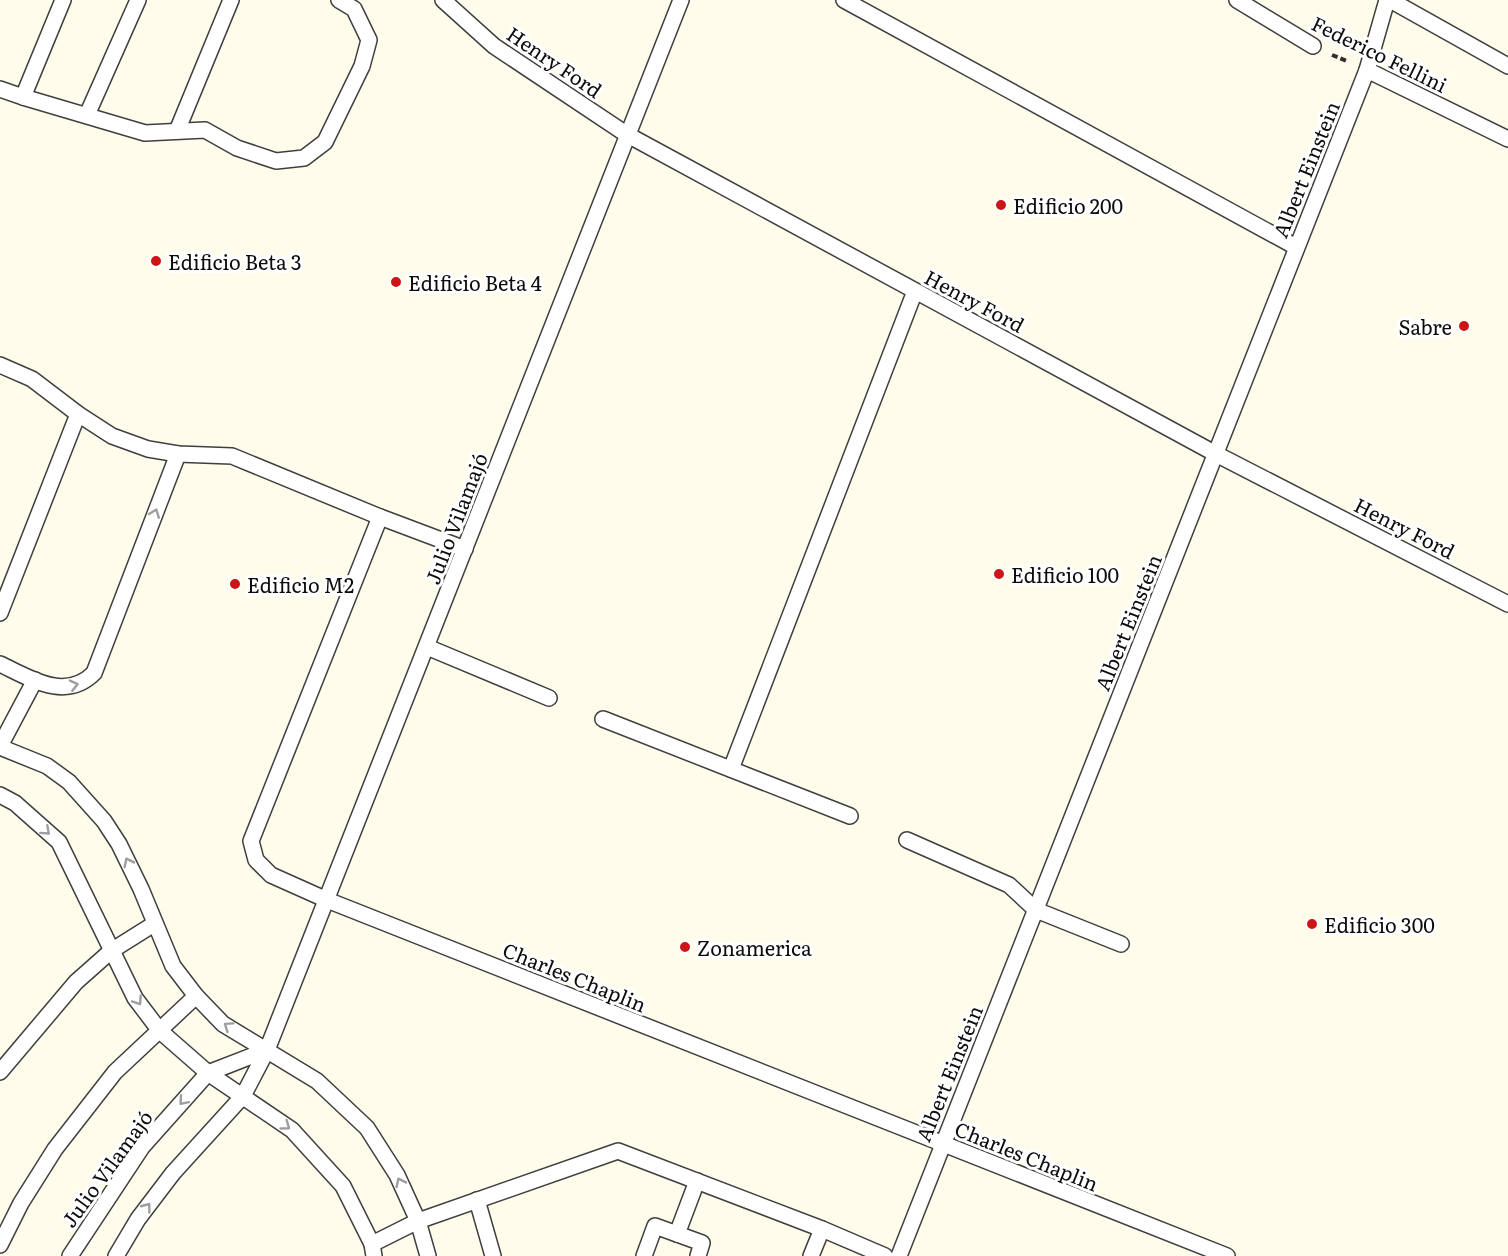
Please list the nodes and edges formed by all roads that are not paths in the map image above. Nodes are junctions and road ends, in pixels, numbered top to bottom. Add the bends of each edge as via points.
1 (63, 0) edge
2 (138, 0) edge
3 (231, 0) edge
4 (339, 0) edge
5 (443, 0) edge
6 (681, 0) edge
7 (844, 0) edge
8 (1237, 0) edge
9 (1389, 0) edge
10 (1313, 46) road end
11 (1508, 66) edge
12 (1367, 70) junction
13 (0, 89) edge
14 (23, 97) junction
15 (87, 115) junction
16 (177, 131) junction
17 (626, 134) junction
18 (1508, 139) edge
19 (1296, 247) junction
20 (915, 291) junction
21 (0, 365) edge
22 (78, 414) junction
23 (178, 454) junction
24 (1216, 454) junction
25 (380, 518) junction
26 (465, 549) junction
27 (1508, 604) edge
28 (0, 612) edge
29 (427, 647) junction
30 (0, 664) edge
31 (34, 680) junction
32 (549, 698) dead end
33 (603, 719) dead end
34 (0, 747) edge
35 (731, 769) junction
36 (0, 795) edge
37 (850, 816) dead end
38 (907, 840) dead end
39 (327, 900) junction
40 (1036, 910) junction
41 (154, 924) junction
42 (1121, 944) dead end
43 (111, 951) junction
44 (196, 996) junction
45 (160, 1031) junction
46 (267, 1050) junction
47 (0, 1072) edge
48 (208, 1073) junction
49 (243, 1096) junction
50 (943, 1144) junction
51 (697, 1181) junction
52 (477, 1200) junction
53 (418, 1221) junction
54 (822, 1229) junction
55 (677, 1234) junction
56 (0, 1245) edge
57 (373, 1250) edge
58 (70, 1256) edge
59 (116, 1256) edge
60 (428, 1256) edge
61 (493, 1256) edge
62 (644, 1256) edge
63 (698, 1256) edge
64 (811, 1256) edge
65 (885, 1256) edge
66 (899, 1256) edge
67 (1227, 1256) edge

1 - 14 lane
2 - 15 lane
3 - 16 lane
4 - 16 lane via 354,9 369,40 362,66 324,142 311,153 304,158 276,161 237,148 205,130
5 - 17 lane, Henry Ford via 494,45
6 - 17 lane, Julio Vilamajó
7 - 19 lane
8 - 10 lane, Federico Fellini
9 - 11 lane
9 - 12 lane, Albert Einstein
12 - 18 lane, Federico Fellini
12 - 19 lane, Albert Einstein
13 - 14 lane
14 - 15 lane
15 - 16 lane via 145,133
17 - 20 lane, Henry Ford
17 - 26 lane, Julio Vilamajó
19 - 24 lane, Albert Einstein
20 - 24 lane, Henry Ford
20 - 35 lane
21 - 22 lane via 32,379
22 - 23 lane via 112,436 148,449
22 - 28 lane
23 - 25 lane via 232,456
31 -> 23 lane via 72,687 84,683 93,673
24 - 27 lane, Henry Ford
24 - 40 lane, Albert Einstein
25 - 26 lane
25 - 39 lane, Charles Chaplin via 251,841 256,860 271,875
26 - 29 lane, Julio Vilamajó
29 - 32 lane
29 - 39 lane, Julio Vilamajó
30 - 31 lane
31 - 34 lane
33 - 35 lane
41 -> 34 lane via 120,844 87,800 47,766
35 - 37 lane
36 -> 43 lane via 15,803 59,842
38 - 40 lane via 1009,885
39 - 46 lane, Julio Vilamajó
39 - 50 lane, Charles Chaplin
40 - 42 lane
40 - 50 lane, Albert Einstein
41 - 43 lane
41 - 44 lane via 173,966
43 -> 45 lane via 135,998
43 - 47 lane via 76,982
44 - 45 lane
46 -> 44 lane via 223,1024
45 - 48 lane
45 - 56 lane via 115,1072 55,1149
46 - 48 lane, Julio Vilamajó
46 - 49 lane, Julio Vilamajó
53 -> 46 lane via 397,1175 366,1128 317,1081
48 - 49 lane
48 -> 58 lane, Julio Vilamajó via 142,1148
49 -> 57 lane via 292,1130 343,1186
59 -> 49 lane, Julio Vilamajó via 173,1173
50 - 66 lane, Albert Einstein
50 - 67 lane, Charles Chaplin
51 - 52 lane via 618,1151
51 - 54 lane
51 - 55 lane
52 - 53 lane
52 - 61 lane
53 - 57 lane
53 - 60 lane
54 - 64 lane
54 - 65 lane
55 - 62 lane via 655,1226
55 - 63 lane via 702,1243

